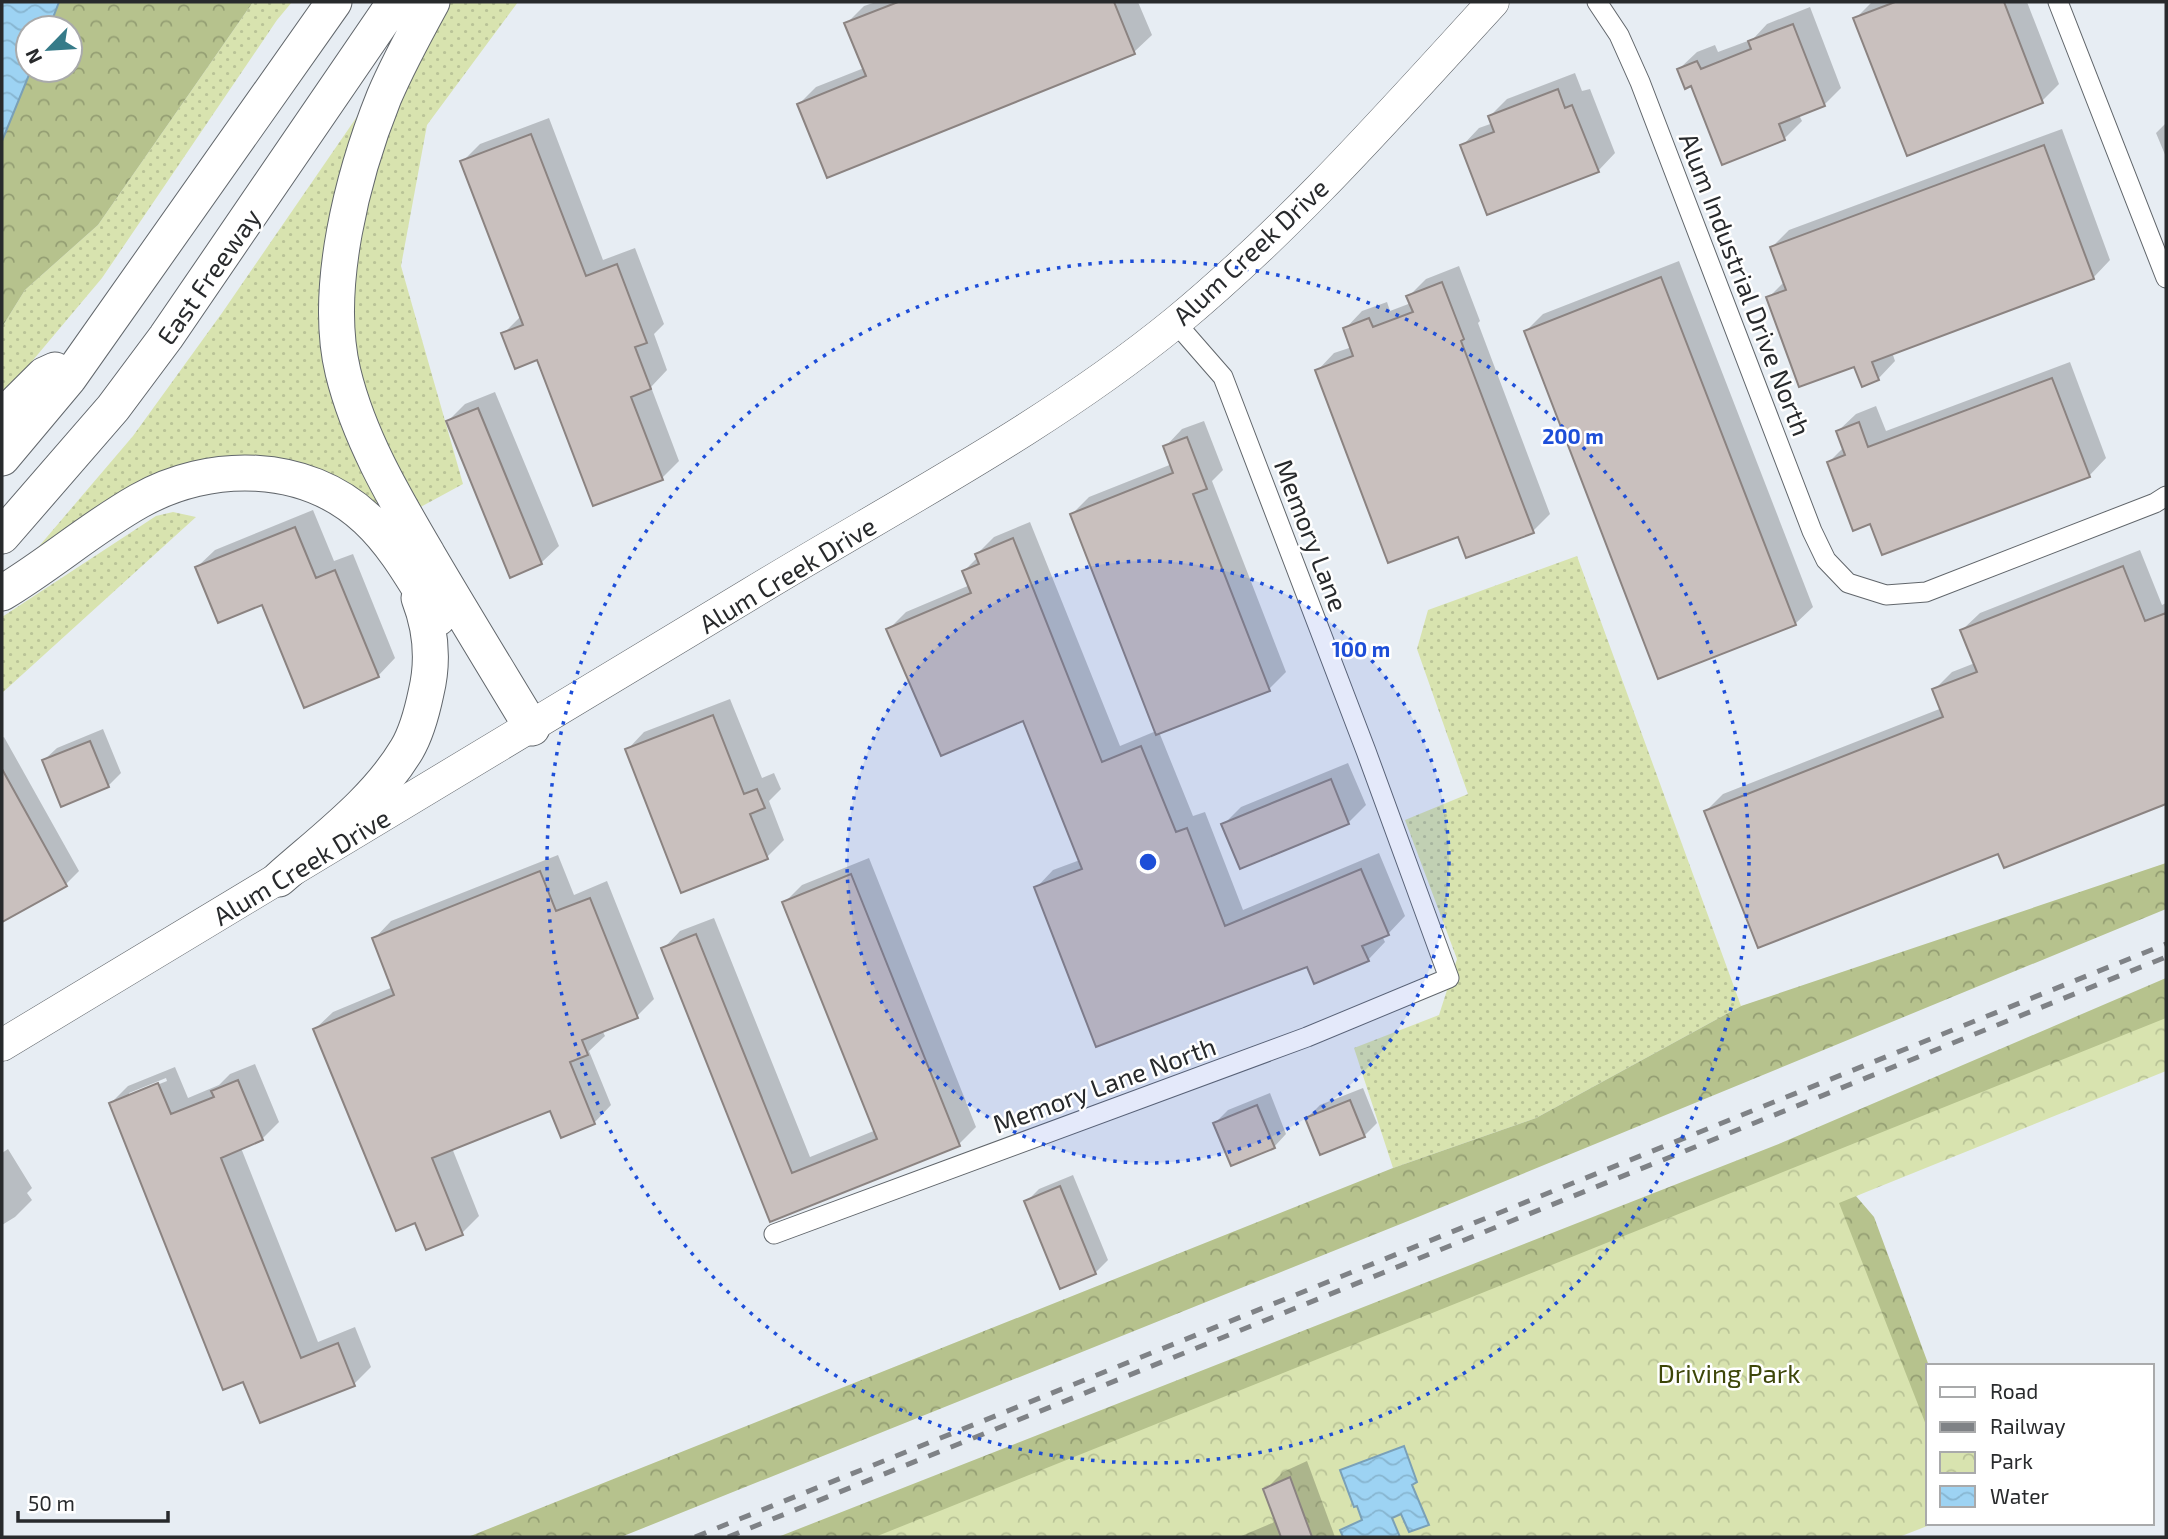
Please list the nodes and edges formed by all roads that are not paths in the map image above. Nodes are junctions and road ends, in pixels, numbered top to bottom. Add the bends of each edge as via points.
1 (334, 2) edge
2 (395, 2) edge
3 (432, 2) edge
4 (1493, 2) edge
5 (1597, 2) edge
6 (2058, 2) edge
7 (2166, 278) edge
8 (1175, 322) junction
9 (81, 360) junction
10 (2, 417) edge
11 (2, 458) edge
12 (2166, 496) edge
13 (2, 536) edge
14 (405, 566) junction
15 (2, 593) edge
16 (532, 728) junction
17 (279, 880) junction
18 (1449, 978) joint
19 (2, 1045) edge
20 (774, 1234) dead end

1 - 9 highway
2 - 13 highway, East Freeway via 166,337 113,408
3 - 16 highway via 385,95 354,188 340,270 339,343 357,418 376,462
4 - 8 main road, Alum Creek Drive via 1283,225
5 - 12 street, Alum Industrial Drive North via 1619,35 1640,82 1812,531 1826,560 1849,583 1886,596 1926,592
6 - 7 street
8 - 16 main road, Alum Creek Drive via 999,447
8 - 18 street, Memory Lane via 1223,377
9 - 10 highway via 44,375
9 - 11 highway
14 - 15 highway via 387,540 342,499 289,479 226,472 198,477 139,501
14 - 16 highway via 498,716
14 - 17 highway via 427,620 431,649 430,678 409,746 358,809
16 - 17 main road, Alum Creek Drive
17 - 19 main road, Alum Creek Drive
18 - 20 street, Memory Lane North via 1294,1041

